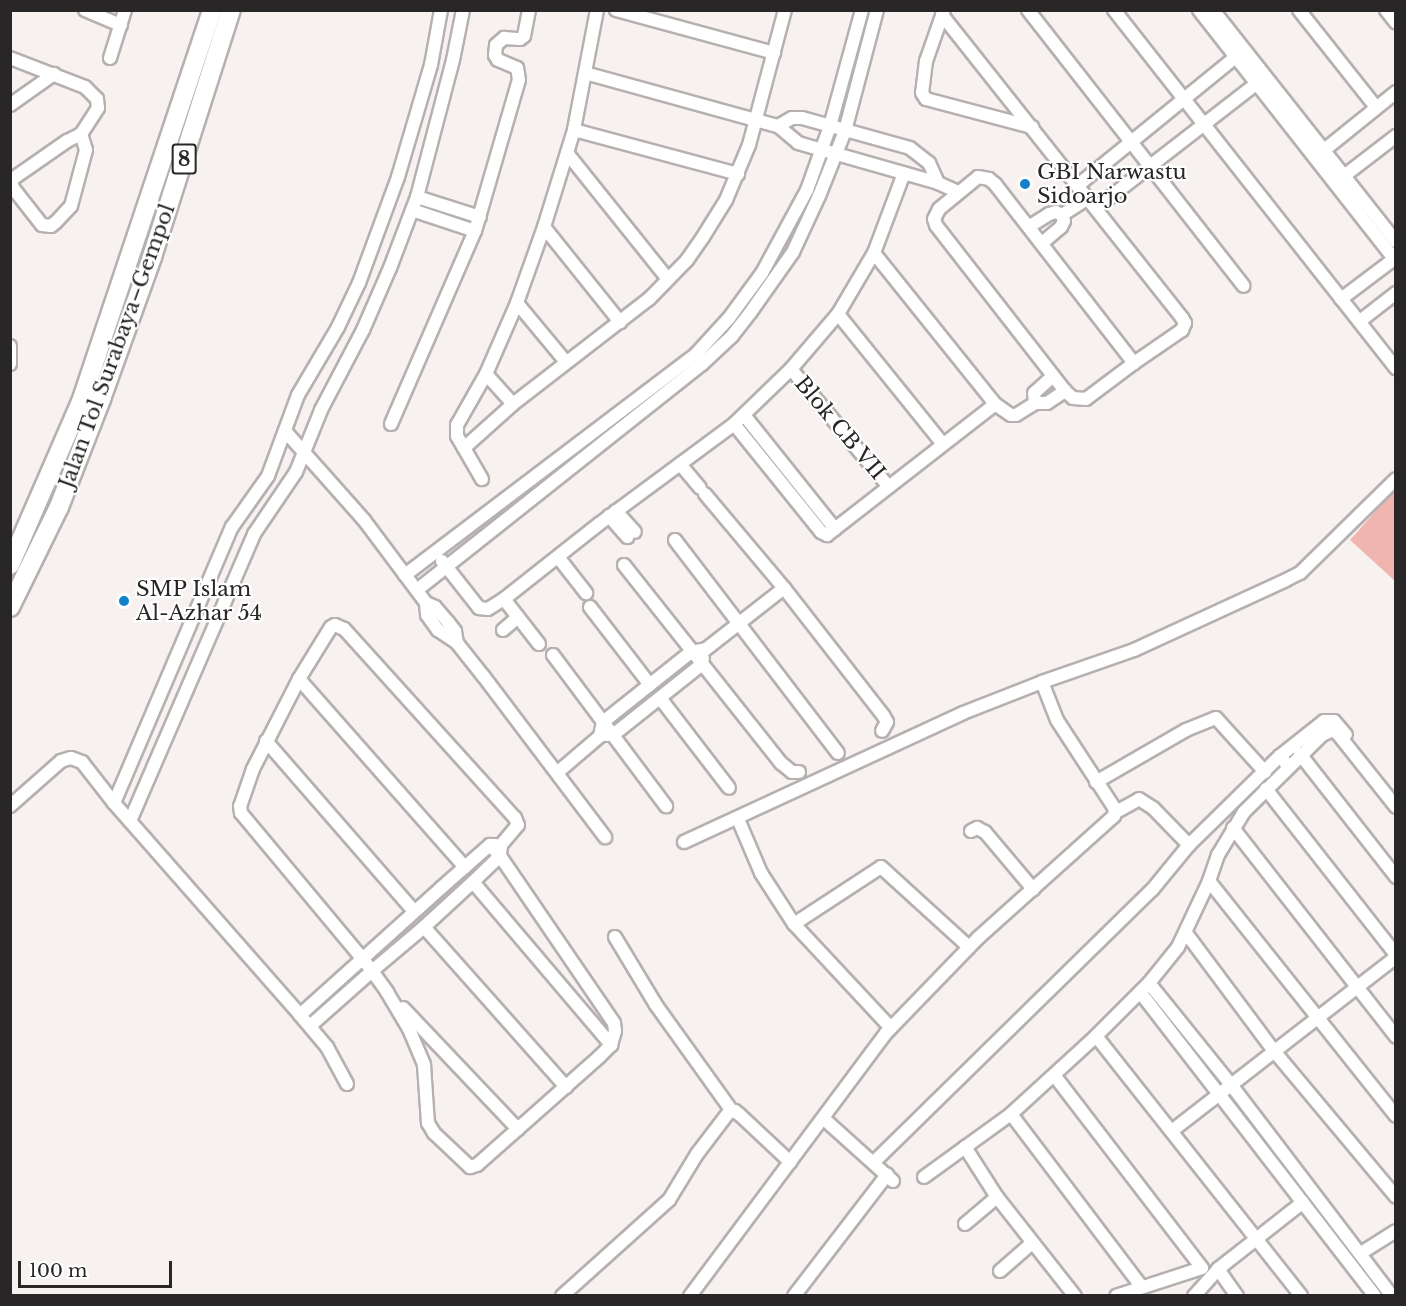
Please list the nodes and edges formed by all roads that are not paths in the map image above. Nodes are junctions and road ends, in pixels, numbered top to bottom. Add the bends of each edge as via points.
1 (85, 10) edge
2 (124, 10) edge
3 (212, 10) edge
4 (231, 10) edge
5 (441, 10) edge
6 (463, 10) edge
7 (529, 10) edge
8 (597, 10) edge
9 (616, 10) edge
10 (785, 10) edge
11 (862, 10) edge
12 (877, 10) edge
13 (1028, 10) edge
14 (1114, 10) edge
15 (1199, 10) edge
16 (1213, 10) edge
17 (1299, 10) edge
18 (1386, 10) edge
19 (943, 13) edge
20 (1395, 23) edge
21 (121, 25) junction
22 (774, 53) junction
23 (1236, 57) junction
24 (10, 58) edge
25 (110, 58) dead end
26 (585, 73) junction
27 (54, 74) junction
28 (1254, 75) junction
29 (1395, 92) edge
30 (1183, 98) junction
31 (10, 105) edge
32 (1376, 107) junction
33 (757, 118) junction
34 (1204, 124) junction
35 (778, 126) junction
36 (830, 126) junction
37 (1032, 127) junction
38 (574, 130) junction
39 (844, 130) junction
40 (81, 134) junction
41 (1395, 136) edge
42 (1130, 142) junction
43 (822, 150) junction
44 (1323, 151) junction
45 (567, 153) junction
46 (835, 154) junction
47 (1150, 167) junction
48 (1330, 169) junction
49 (904, 173) junction
50 (738, 174) junction
51 (1344, 176) junction
52 (938, 183) junction
53 (1077, 186) junction
54 (958, 192) junction
55 (417, 197) junction
56 (1091, 203) junction
57 (412, 210) junction
58 (1062, 215) junction
59 (480, 217) junction
60 (544, 226) junction
61 (1030, 226) junction
62 (475, 231) junction
63 (1043, 242) junction
64 (1395, 242) edge
65 (874, 253) junction
66 (1395, 260) edge
67 (668, 279) junction
68 (1244, 286) dead end
69 (1395, 293) edge
70 (1341, 299) junction
71 (517, 303) junction
72 (837, 314) junction
73 (1360, 321) junction
74 (620, 322) junction
75 (10, 346) edge
76 (699, 359) junction
77 (566, 362) junction
78 (1134, 363) junction
79 (10, 364) edge
80 (1395, 368) edge
81 (791, 369) junction
82 (486, 374) junction
83 (1053, 376) junction
84 (1065, 390) junction
85 (1035, 403) junction
86 (513, 404) junction
87 (995, 404) junction
88 (744, 415) junction
89 (392, 424) dead end
90 (734, 424) junction
91 (285, 431) junction
92 (944, 444) junction
93 (464, 448) junction
94 (304, 450) junction
95 (680, 465) junction
96 (482, 479) dead end
97 (1395, 479) edge
98 (889, 487) junction
99 (612, 514) junction
100 (835, 530) junction
101 (631, 535) dead end
102 (675, 540) dead end
103 (436, 553) junction
104 (558, 557) junction
105 (10, 565) edge
106 (624, 565) dead end
107 (446, 566) junction
108 (212, 574) junction
109 (405, 575) junction
110 (232, 583) junction
111 (784, 588) junction
112 (417, 590) junction
113 (586, 593) dead end
114 (504, 599) junction
115 (591, 607) dead end
116 (10, 608) edge
117 (517, 618) junction
118 (738, 623) junction
119 (503, 630) dead end
120 (539, 644) dead end
121 (706, 649) junction
122 (691, 652) junction
123 (553, 655) dead end
124 (701, 664) junction
125 (299, 679) junction
126 (1042, 682) junction
127 (650, 685) junction
128 (660, 698) junction
129 (603, 722) junction
130 (882, 731) dead end
131 (613, 735) junction
132 (600, 736) junction
133 (266, 741) junction
134 (838, 753) dead end
135 (1300, 754) junction
136 (1284, 761) junction
137 (558, 772) junction
138 (799, 772) dead end
139 (1265, 772) junction
140 (1096, 782) junction
141 (729, 788) dead end
142 (1266, 789) junction
143 (1395, 796) edge
144 (114, 803) junction
145 (10, 806) edge
146 (666, 806) dead end
147 (1395, 807) edge
148 (1116, 812) junction
149 (738, 819) junction
150 (130, 821) junction
151 (1233, 828) junction
152 (971, 831) dead end
153 (605, 837) dead end
154 (684, 842) dead end
155 (1189, 845) junction
156 (497, 849) junction
157 (465, 867) junction
158 (1395, 877) edge
159 (1209, 881) junction
160 (474, 882) junction
161 (441, 888) junction
162 (1033, 889) junction
163 (452, 901) junction
164 (414, 911) junction
165 (794, 924) junction
166 (424, 927) junction
167 (1186, 933) junction
168 (615, 937) dead end
169 (969, 947) junction
170 (1395, 956) edge
171 (362, 958) junction
172 (372, 971) junction
173 (1357, 987) junction
174 (1145, 988) junction
175 (387, 992) junction
176 (300, 1015) junction
177 (1319, 1017) junction
178 (310, 1026) junction
179 (891, 1028) junction
180 (1096, 1036) junction
181 (1395, 1037) edge
182 (611, 1045) junction
183 (1274, 1051) junction
184 (1054, 1075) junction
185 (347, 1084) dead end
186 (1232, 1086) junction
187 (566, 1087) junction
188 (1221, 1094) junction
189 (732, 1111) junction
190 (1011, 1114) junction
191 (1395, 1116) edge
192 (823, 1118) junction
193 (518, 1129) junction
194 (1173, 1130) junction
195 (964, 1147) junction
196 (790, 1162) junction
197 (874, 1162) junction
198 (1290, 1163) junction
199 (1279, 1172) junction
200 (924, 1177) dead end
201 (998, 1197) junction
202 (1395, 1197) edge
203 (1303, 1202) junction
204 (965, 1224) dead end
205 (1395, 1232) edge
206 (1257, 1237) junction
207 (1032, 1243) junction
208 (1361, 1253) junction
209 (1000, 1271) dead end
210 (1210, 1271) junction
211 (1141, 1286) junction
212 (1391, 1293) edge
213 (1069, 1294) edge
214 (562, 1296) edge
215 (690, 1296) edge
216 (794, 1296) edge
217 (1116, 1296) edge
218 (1194, 1296) edge
219 (1237, 1296) edge
220 (1301, 1296) edge
221 (1375, 1296) edge

1 - 21 street
2 - 21 street
3 - 105 highway, Jalan Tol Surabaya–Gempol / 8 via 81,402
4 - 116 highway, Jalan Tol Surabaya–Gempol / 8 via 119,348 59,507
5 - 91 street via 430,65 394,188 359,283 298,395
6 - 55 street
7 - 59 street via 524,36 504,38 496,45 498,60 517,68 520,75
8 - 26 street
9 - 22 street
10 - 22 street
11 - 36 street
12 - 39 street
13 - 42 street
14 - 30 street
15 - 23 street
16 - 28 street
17 - 32 street
18 - 20 street
19 - 37 street
19 - 37 street via 926,61 922,93 926,99
21 - 25 street
22 - 33 street
23 - 28 street
23 - 30 street
24 - 27 street
26 - 33 street
26 - 38 street
27 - 31 street
27 - 40 street via 85,87 97,99 98,108
28 - 34 street
28 - 44 street
28 - 48 street
29 - 32 street
30 - 34 street
30 - 42 street
32 - 44 street
33 - 35 street
33 - 50 street
34 - 47 street
34 - 70 street
35 - 36 street via 792,118
35 - 43 street via 798,143
36 - 39 street
36 - 43 street
37 - 53 street
38 - 45 street
38 - 50 street
39 - 46 street
39 - 52 street via 910,148 929,163
40 - 40 street via 11,180 42,225 51,226 71,206 86,150
41 - 51 street
42 - 47 street
42 - 53 street
43 - 46 street
43 - 76 street via 794,218 762,273
44 - 48 street
45 - 60 street
45 - 67 street
46 - 49 street
46 - 76 street via 793,252 732,336
47 - 56 street
47 - 68 street
48 - 51 street
48 - 66 street
49 - 52 street
49 - 65 street
50 - 67 street via 709,228
51 - 64 street
52 - 54 street
53 - 56 street
54 - 61 street via 978,177 989,179
54 - 83 street via 939,209 934,219 936,225
55 - 57 street
55 - 59 street
56 - 58 street
56 - 78 street via 1185,323 1177,334
57 - 62 street
57 - 94 street via 363,330
58 - 61 street via 1049,214
58 - 63 street via 1061,227
59 - 62 street
60 - 71 street
60 - 74 street
61 - 63 street
62 - 89 street
63 - 78 street
65 - 72 street
65 - 87 street
66 - 70 street
67 - 74 street
69 - 73 street
70 - 73 street
71 - 77 street
71 - 82 street
72 - 81 street
72 - 92 street
73 - 80 street
74 - 77 street
75 - 79 street
76 - 103 street
76 - 107 street
77 - 86 street
78 - 84 street via 1086,399 1073,398
81 - 88 street
81 - 98 street, Blok CB VII
82 - 86 street
82 - 93 street via 457,425 457,436
83 - 84 street
83 - 85 street via 1034,393
84 - 85 street via 1047,403
85 - 87 street via 1016,415
86 - 93 street
87 - 92 street
88 - 90 street
88 - 100 street
90 - 95 street
90 - 100 street via 821,532 827,535
91 - 94 street
91 - 108 street via 268,476 238,516
92 - 98 street
93 - 96 street
94 - 109 street
94 - 110 street via 290,484 254,534
95 - 99 street
95 - 111 street
97 - 126 street via 1300,573 1134,650
98 - 100 street
99 - 101 street
99 - 104 street
102 - 118 street
103 - 107 street
103 - 109 street
104 - 113 street
104 - 114 street
106 - 122 street
107 - 112 street
107 - 114 street via 479,608 488,609
108 - 110 street
108 - 144 street
109 - 112 street
110 - 150 street
111 - 118 street
111 - 130 street via 883,715 887,723
112 - 137 street via 455,631 457,644
114 - 117 street
115 - 127 street
117 - 119 street
117 - 120 street
118 - 121 street
118 - 134 street
121 - 122 street
121 - 124 street
122 - 124 street
122 - 127 street
123 - 129 street
124 - 128 street
124 - 138 street via 781,763 792,772
125 - 133 street
125 - 156 street via 327,631 335,626 344,629 515,818 517,828
125 - 157 street
126 - 140 street via 1057,720
126 - 149 street via 963,713
127 - 129 street
128 - 131 street
128 - 141 street
129 - 131 street
129 - 132 street
131 - 132 street
131 - 146 street
132 - 137 street
133 - 164 street
133 - 171 street via 243,795 241,813
135 - 136 street
135 - 147 street via 1333,730
135 - 158 street
136 - 139 street
136 - 142 street
136 - 143 street via 1324,721 1331,720
137 - 153 street
139 - 140 street via 1213,718
139 - 155 street
140 - 148 street
142 - 151 street
142 - 170 street
144 - 145 street via 87,767 71,758 61,761
144 - 150 street
148 - 155 street via 1139,799 1154,808
148 - 162 street
149 - 154 street
149 - 165 street via 761,873
150 - 176 street
151 - 159 street
151 - 173 street
152 - 162 street via 977,828 985,832
155 - 197 street via 1152,890
156 - 157 street
156 - 160 street
156 - 182 street via 614,1023
157 - 161 street
159 - 167 street
159 - 177 street
160 - 163 street
160 - 182 street
161 - 163 street
161 - 164 street
162 - 169 street
163 - 166 street
164 - 171 street
165 - 169 street via 881,867
165 - 179 street
166 - 172 street
166 - 187 street
167 - 174 street
167 - 183 street
168 - 189 street via 656,1005
169 - 179 street
170 - 173 street
171 - 172 street
171 - 176 street
172 - 175 street
172 - 178 street
173 - 177 street
173 - 181 street
174 - 180 street
174 - 186 street
174 - 188 street
175 - 193 street
175 - 193 street via 410,1029 424,1065 428,1123 434,1133 465,1165 473,1167
176 - 178 street
177 - 183 street
177 - 191 street
178 - 185 street via 327,1047
179 - 192 street
180 - 184 street
180 - 194 street
182 - 187 street
183 - 186 street
183 - 202 street
184 - 190 street
184 - 210 street
186 - 188 street
186 - 198 street
187 - 193 street
188 - 194 street
188 - 199 street
189 - 196 street
189 - 214 street via 697,1154 669,1200
190 - 195 street
190 - 211 street
192 - 196 street
192 - 197 street
194 - 206 street
195 - 200 street
195 - 201 street
196 - 215 street
197 - 216 street via 890,1178
198 - 199 street
198 - 208 street
199 - 203 street
201 - 204 street
201 - 207 street
203 - 206 street
203 - 221 street
205 - 208 street
206 - 210 street
206 - 220 street
207 - 209 street
207 - 213 street
208 - 212 street
210 - 211 street
210 - 218 street
210 - 219 street
211 - 217 street

